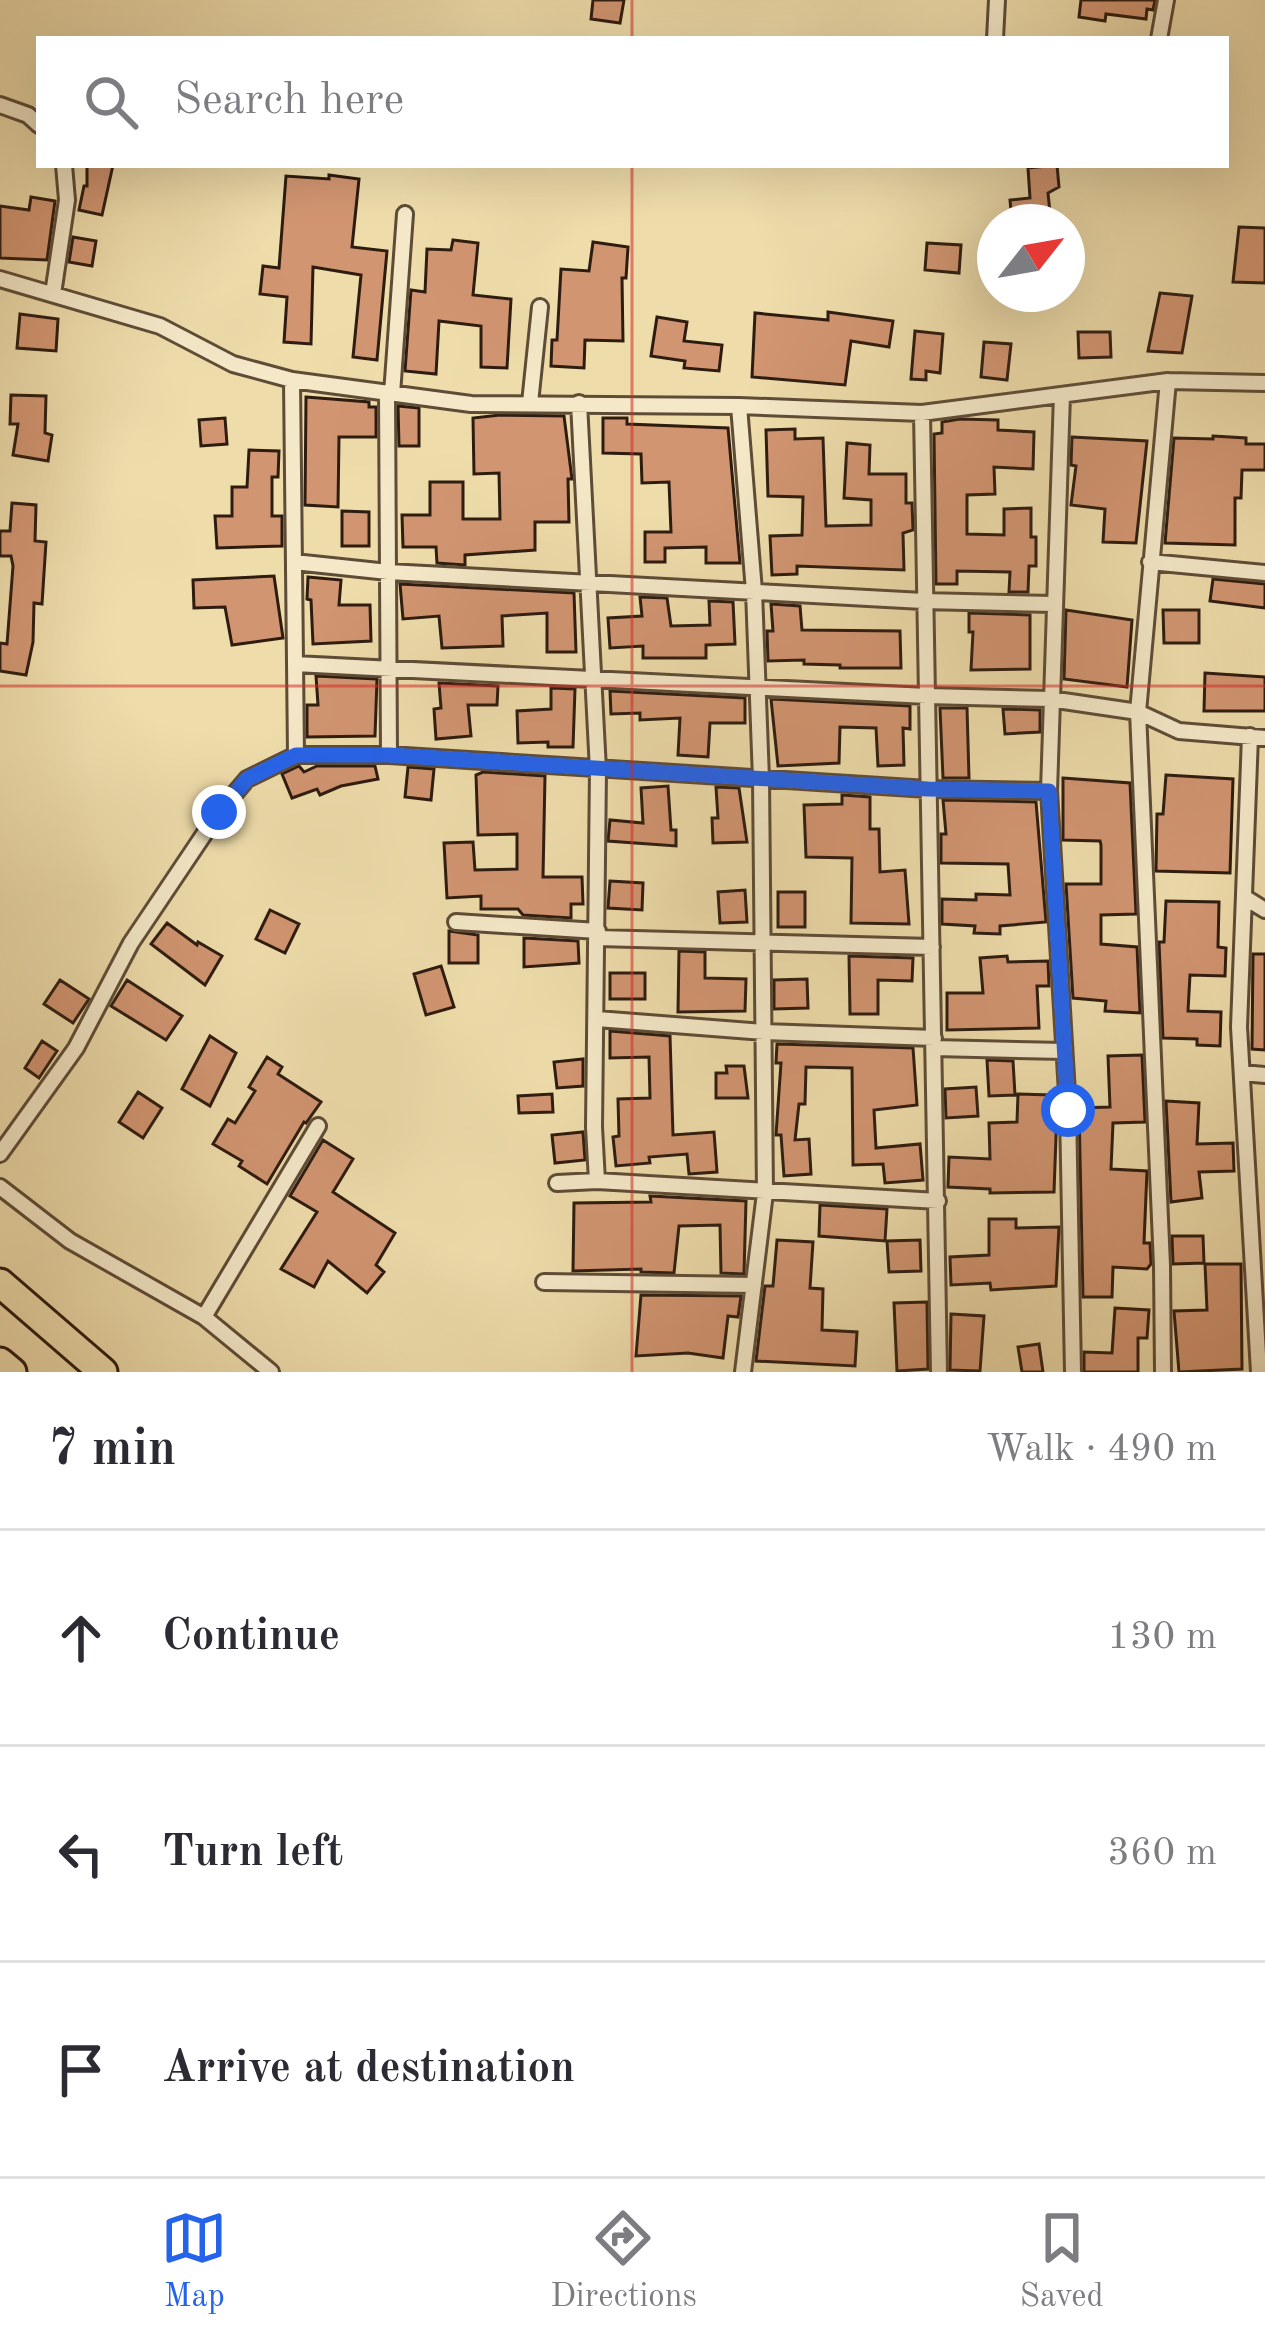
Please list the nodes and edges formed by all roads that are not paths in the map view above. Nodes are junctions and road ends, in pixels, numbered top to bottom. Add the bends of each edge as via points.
1 (997, 0) edge
2 (1166, 0) edge
3 (994, 36) edge
4 (1160, 36) edge
5 (0, 105) edge
6 (36, 122) edge
7 (64, 168) edge
8 (405, 214) dead end
9 (0, 279) edge
10 (53, 294) junction
11 (540, 307) dead end
12 (292, 380) junction
13 (1168, 381) junction
14 (1265, 383) edge
15 (389, 393) junction
16 (1062, 395) junction
17 (530, 403) junction
18 (579, 403) junction
19 (739, 406) junction
20 (922, 413) junction
21 (294, 562) junction
22 (1150, 562) junction
23 (388, 572) junction
24 (1265, 573) edge
25 (590, 583) junction
26 (754, 592) junction
27 (922, 601) junction
28 (1054, 604) junction
29 (295, 664) junction
30 (388, 666) junction
31 (595, 677) junction
32 (757, 687) junction
33 (927, 696) junction
34 (1050, 699) junction
35 (1138, 712) junction
36 (1257, 737) edge
37 (296, 755) junction
38 (389, 755) junction
39 (598, 770) junction
40 (761, 779) junction
41 (928, 789) junction
42 (1049, 791) junction
43 (1244, 897) junction
44 (1265, 910) edge
45 (456, 922) dead end
46 (598, 935) junction
47 (763, 945) junction
48 (932, 946) junction
49 (597, 1019) junction
50 (764, 1032) junction
51 (934, 1043) junction
52 (1064, 1051) junction
53 (1242, 1073) junction
54 (1265, 1075) edge
55 (318, 1126) dead end
56 (0, 1154) edge
57 (598, 1181) junction
58 (557, 1183) dead end
59 (0, 1186) edge
60 (765, 1192) junction
61 (938, 1201) junction
62 (1259, 1249) edge
63 (544, 1282) dead end
64 (0, 1283) edge
65 (754, 1285) junction
66 (204, 1317) junction
67 (0, 1362) edge
68 (12, 1372) edge
69 (103, 1372) edge
70 (271, 1372) edge
71 (743, 1372) edge
72 (939, 1372) edge
73 (1072, 1372) edge
74 (1163, 1372) edge
75 (1259, 1372) edge

1 - 3 street
2 - 4 street
5 - 6 street
7 - 10 street via 68,200
8 - 15 street
9 - 10 street
10 - 12 street via 160,326 233,364
11 - 17 street
12 - 15 street
12 - 21 street
13 - 14 street
13 - 16 street
13 - 22 street
15 - 17 street
15 - 23 street
16 - 20 street
16 - 28 street
17 - 18 street
18 - 19 street
18 - 25 street
19 - 20 street
19 - 26 street
20 - 27 street
21 - 23 street
21 - 29 street
22 - 24 street
22 - 35 street
23 - 25 street
23 - 30 street
25 - 26 street
25 - 31 street
26 - 27 street
26 - 32 street
27 - 28 street
27 - 33 street
28 - 34 street
29 - 30 street
29 - 37 street
30 - 31 street
30 - 38 street
31 - 32 street
31 - 39 street
32 - 33 street
32 - 40 street
33 - 34 street
33 - 41 street
34 - 35 street
34 - 42 street
35 - 36 street via 1179,731
35 - 74 street
36 - 43 street
37 - 38 street
37 - 56 street via 247,779 219,812 131,943 76,1048
38 - 39 street
39 - 40 street
39 - 46 street
40 - 41 street
40 - 47 street
41 - 42 street
41 - 48 street
42 - 52 street
43 - 44 street
43 - 53 street
45 - 46 street
46 - 47 street
46 - 49 street
47 - 48 street
47 - 50 street
48 - 51 street
49 - 50 street
49 - 57 street
50 - 51 street
50 - 60 street
51 - 52 street
51 - 61 street
52 - 73 street
53 - 54 street
53 - 62 street
55 - 66 street
57 - 58 street
57 - 60 street
59 - 66 street via 70,1241
60 - 61 street
60 - 65 street
61 - 72 street
62 - 75 street
63 - 65 street
64 - 69 highway
65 - 71 street
66 - 70 street
67 - 68 highway

